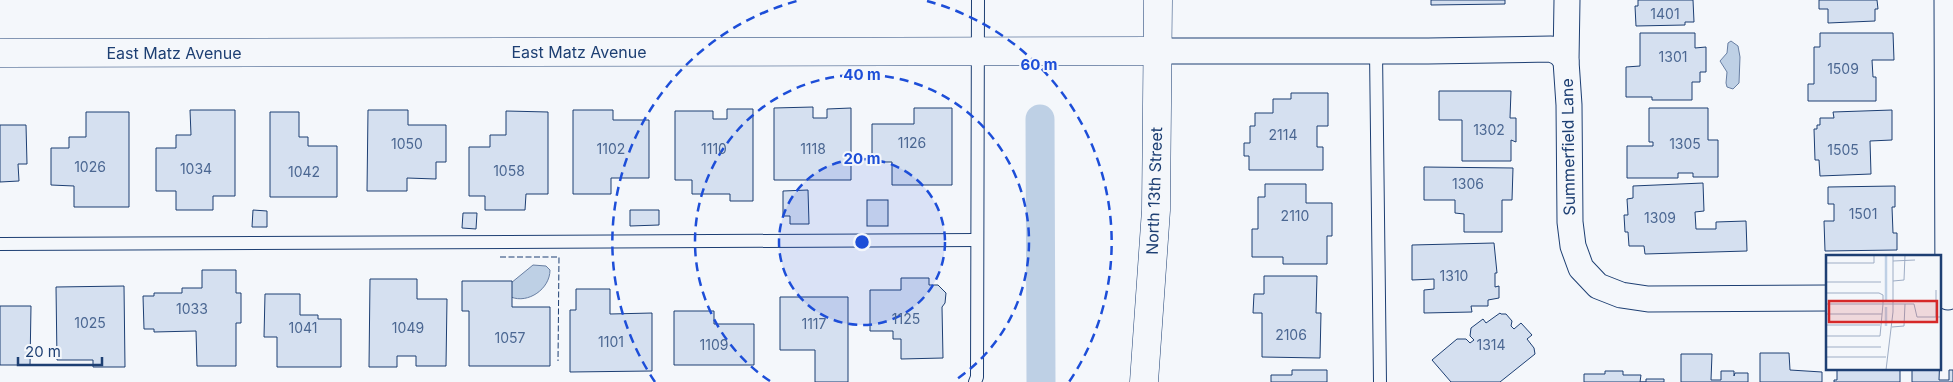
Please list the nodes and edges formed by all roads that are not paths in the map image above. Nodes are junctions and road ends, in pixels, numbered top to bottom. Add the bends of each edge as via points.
1 (978, 0) edge
2 (1158, 0) edge
3 (1567, 0) edge
4 (1946, 0) edge
5 (979, 51) junction
6 (1158, 51) junction
7 (1376, 51) junction
8 (0, 53) edge
9 (1566, 61) junction
10 (978, 240) junction
11 (0, 244) edge
12 (1947, 297) edge
13 (1826, 298) edge
14 (975, 382) edge
15 (1144, 382) edge
16 (1380, 382) edge

1 - 5 lane
2 - 6 street, North 13th Street
3 - 9 street
4 - 12 street
5 - 6 street, East Matz Avenue
5 - 8 street, East Matz Avenue
5 - 10 lane
6 - 7 street, Summerfield Lane
6 - 15 street, North 13th Street via 1156,210
7 - 9 street, Summerfield Lane via 1538,48 1560,53
7 - 16 lane
9 - 13 street, Summerfield Lane via 1573,246 1581,268 1598,286 1621,295 1648,299
10 - 11 lane
10 - 14 lane

